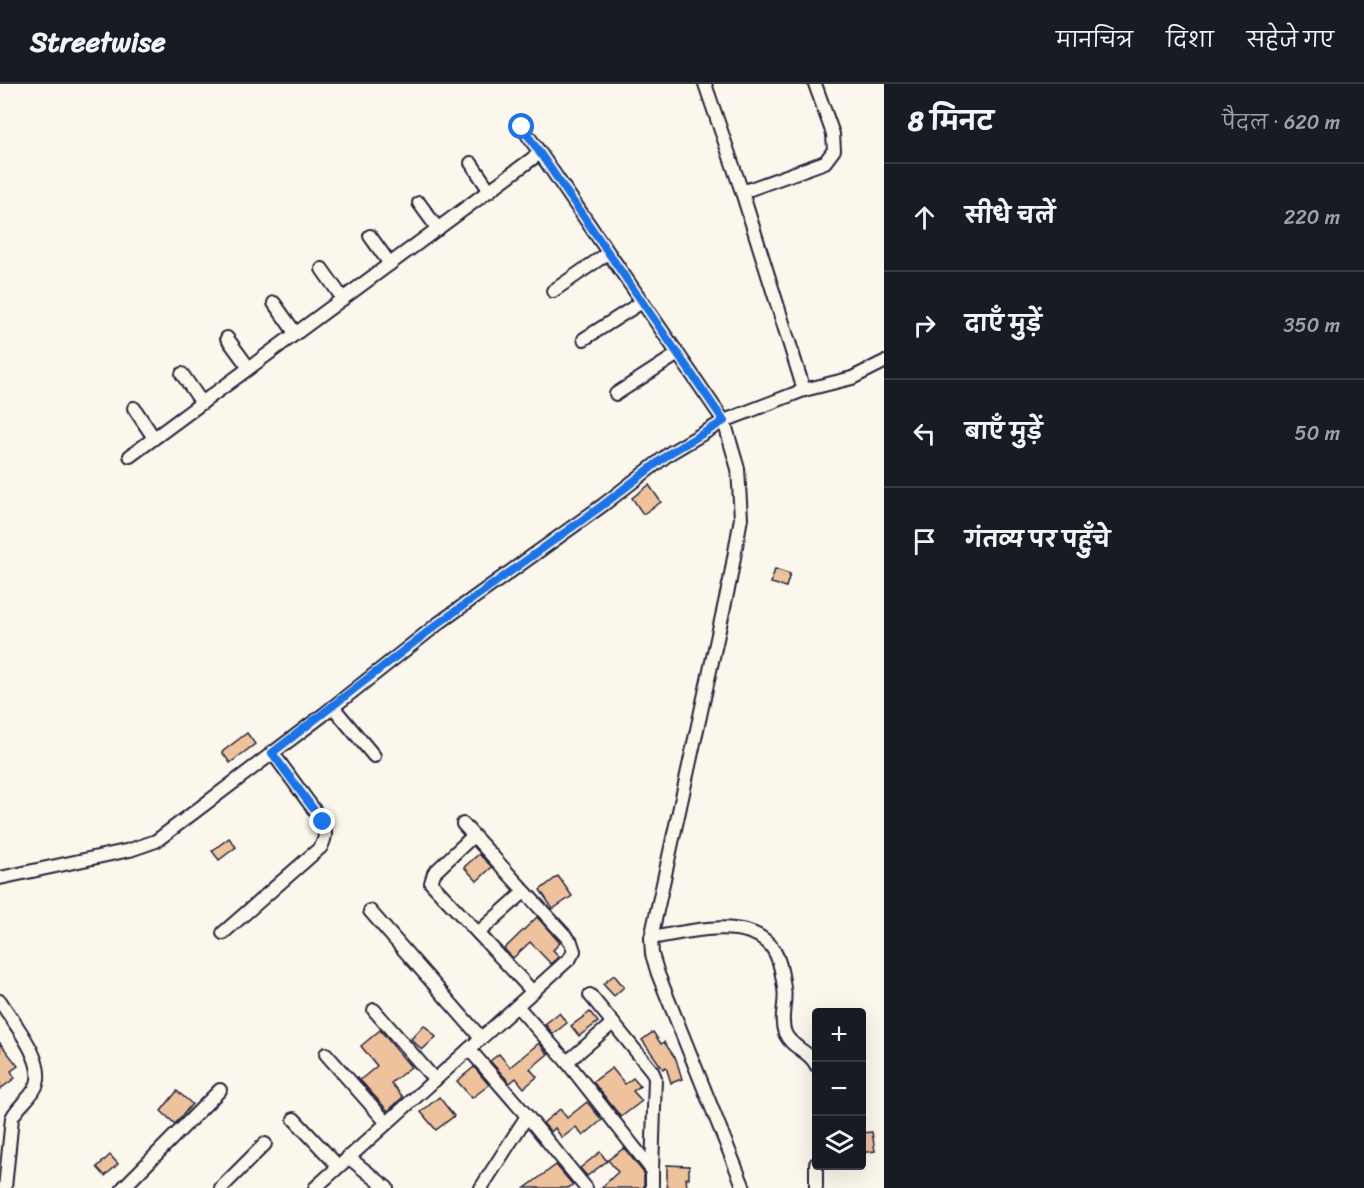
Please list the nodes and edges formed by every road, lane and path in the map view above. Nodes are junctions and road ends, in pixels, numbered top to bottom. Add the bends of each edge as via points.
1 (705, 84) edge
2 (815, 84) edge
3 (522, 127) dead end
4 (540, 153) junction
5 (471, 163) dead end
6 (490, 191) junction
7 (742, 192) junction
8 (419, 203) dead end
9 (438, 229) junction
10 (370, 236) dead end
11 (608, 253) junction
12 (390, 264) junction
13 (322, 269) dead end
14 (553, 291) dead end
15 (343, 299) junction
16 (642, 302) junction
17 (273, 303) dead end
18 (296, 334) junction
19 (227, 338) dead end
20 (584, 339) dead end
21 (678, 354) junction
22 (884, 362) edge
23 (249, 368) junction
24 (182, 374) dead end
25 (804, 390) junction
26 (615, 394) dead end
27 (202, 403) junction
28 (134, 408) dead end
29 (724, 421) junction
30 (154, 438) junction
31 (130, 456) dead end
32 (333, 707) junction
33 (272, 753) junction
34 (374, 756) dead end
35 (463, 824) dead end
36 (473, 836) junction
37 (0, 878) edge
38 (524, 892) junction
39 (370, 911) dead end
40 (223, 933) dead end
41 (478, 933) junction
42 (651, 938) junction
43 (532, 992) junction
44 (590, 995) dead end
45 (0, 1001) edge
46 (517, 1006) junction
47 (374, 1010) dead end
48 (613, 1023) junction
49 (481, 1038) junction
50 (469, 1049) junction
51 (326, 1054) dead end
52 (567, 1062) junction
53 (814, 1062) edge
54 (435, 1080) junction
55 (220, 1090) dead end
56 (527, 1116) junction
57 (294, 1119) dead end
58 (387, 1123) junction
59 (265, 1144) dead end
60 (348, 1157) junction
61 (338, 1166) junction
62 (652, 1170) junction
63 (816, 1170) edge
64 (582, 1186) edge
65 (5, 1188) edge
66 (123, 1188) edge
67 (222, 1188) edge
68 (315, 1188) edge
69 (387, 1188) edge
70 (481, 1188) edge
71 (652, 1188) edge
72 (744, 1188) edge
73 (816, 1188) edge

1 - 7 street
2 - 7 street via 834,150 825,162
3 - 4 street
4 - 6 street
4 - 11 street
5 - 6 street
6 - 9 street
7 - 25 street
8 - 9 street
9 - 12 street
10 - 12 street
11 - 14 street
11 - 16 street
12 - 15 street
13 - 15 street
15 - 18 street
16 - 20 street
16 - 21 street
17 - 18 street
18 - 23 street
19 - 23 street
21 - 26 street
21 - 29 street
22 - 25 street via 852,378
23 - 27 street
24 - 27 street
25 - 29 street
27 - 30 street
28 - 30 street
29 - 32 street via 670,453 439,623
29 - 42 street via 738,469 741,518
30 - 31 street
32 - 33 street
32 - 34 street
33 - 37 street via 156,841
33 - 40 street via 323,822 325,838 321,846
35 - 36 street
36 - 38 street
36 - 41 street via 434,873 431,883
38 - 41 street
38 - 43 street via 571,942 574,951
39 - 49 street
41 - 43 street
42 - 53 street via 721,928 749,932 767,941 779,964 785,991 782,1021 786,1037
42 - 72 street via 658,974
43 - 46 street
44 - 48 street
45 - 65 street via 36,1060 39,1072 37,1085 12,1118
46 - 49 street
46 - 52 street
47 - 54 street
48 - 52 street
48 - 62 street via 655,1078
49 - 50 street
50 - 54 street
50 - 56 street
51 - 58 street
52 - 62 street
54 - 58 street
55 - 66 street
56 - 64 street
56 - 70 street
57 - 61 street
58 - 60 street
59 - 67 street
60 - 61 street
60 - 69 street
61 - 68 street
62 - 71 street
63 - 73 street

